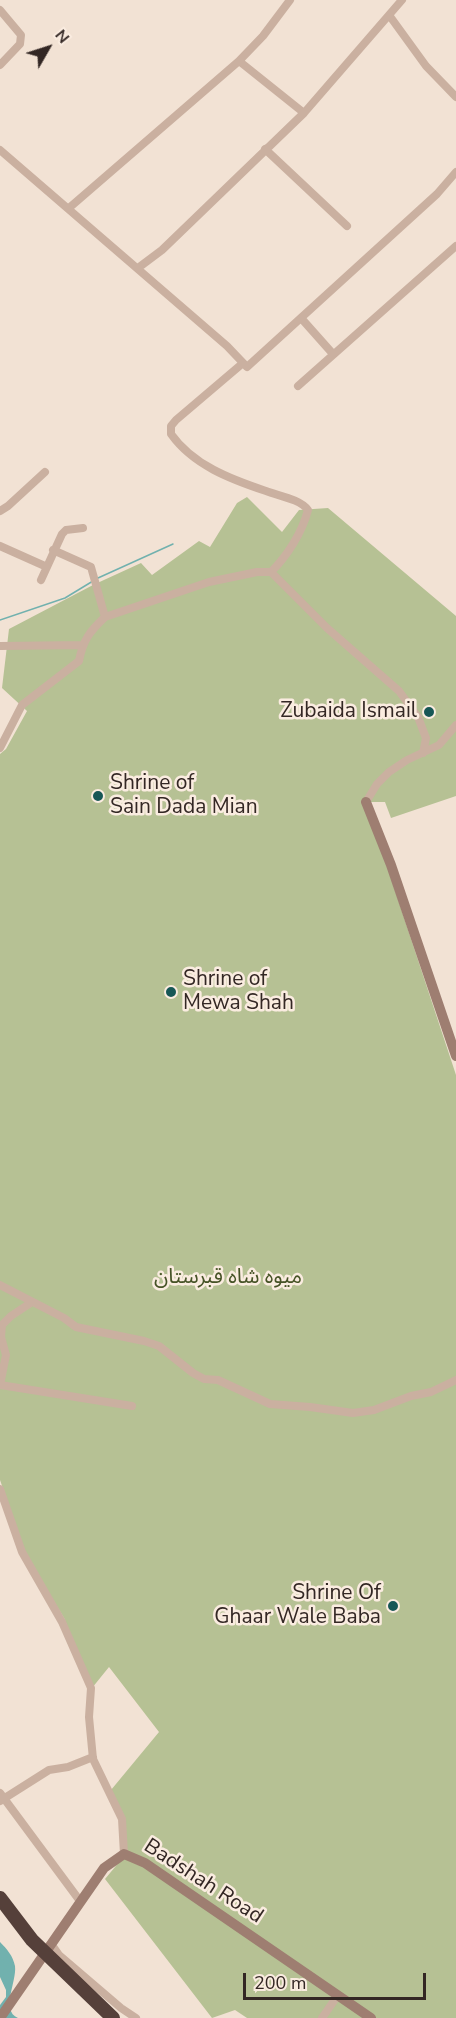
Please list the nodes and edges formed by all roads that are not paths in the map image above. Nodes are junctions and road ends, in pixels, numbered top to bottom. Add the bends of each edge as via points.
1 (290, 0) edge
2 (402, 0) edge
3 (2, 15) edge
4 (389, 15) junction
5 (238, 61) junction
6 (0, 65) edge
7 (456, 97) edge
8 (304, 113) junction
9 (265, 148) junction
10 (0, 150) edge
11 (456, 172) edge
12 (69, 208) junction
13 (347, 226) dead end
14 (456, 246) edge
15 (138, 268) junction
16 (301, 318) junction
17 (333, 354) junction
18 (243, 363) junction
19 (298, 386) dead end
20 (45, 472) dead end
21 (0, 511) edge
22 (83, 528) dead end
23 (0, 546) edge
24 (53, 550) junction
25 (46, 567) junction
26 (271, 572) junction
27 (41, 580) dead end
28 (105, 617) junction
29 (82, 645) junction
30 (0, 646) edge
31 (456, 725) edge
32 (0, 748) edge
33 (423, 753) junction
34 (366, 802) joint
35 (456, 1056) edge
36 (0, 1285) edge
37 (32, 1302) junction
38 (456, 1380) edge
39 (132, 1406) dead end
40 (0, 1489) edge
41 (93, 1757) junction
42 (1, 1797) edge
43 (124, 1854) junction
44 (0, 1898) edge
45 (80, 1901) junction
46 (52, 1945) junction
47 (338, 1995) junction
48 (0, 2018) edge
49 (113, 2018) edge
50 (136, 2018) edge
51 (322, 2018) edge
52 (371, 2018) edge

1 - 5 street
2 - 4 street
3 - 6 street via 21,35 20,44
4 - 7 street via 426,66
4 - 8 street
5 - 8 street
5 - 12 street
8 - 9 street
9 - 13 street
9 - 15 street via 162,250
10 - 12 street
11 - 16 street
12 - 15 street
14 - 17 street
15 - 18 street
16 - 17 street
16 - 18 street via 248,367
17 - 19 street
18 - 26 street via 176,420 171,434 200,462 308,510 298,535
20 - 21 street
22 - 24 street via 64,532
23 - 25 street
24 - 25 street
24 - 28 street via 90,567
25 - 27 street
26 - 28 street via 209,582
26 - 33 street via 399,691 418,717 426,738
28 - 29 street
29 - 30 street
29 - 32 street via 79,661 22,705
31 - 33 street via 444,741
33 - 34 street via 389,772
34 - 35 main road
36 - 37 street
37 - 38 street via 76,1327 159,1346 204,1379 218,1380 270,1404 353,1413 431,1392
37 - 39 street via 2,1325 6,1355 0,1385
40 - 41 street via 22,1552 62,1622 91,1688
41 - 42 street via 49,1770
41 - 43 street via 122,1819
42 - 45 street
43 - 45 main road, Badshah Road via 104,1868
43 - 47 main road, Badshah Road via 145,1863
44 - 49 highway, bridge via 32,1940
45 - 46 main road, Badshah Road
46 - 48 main road, Badshah Road
46 - 50 street
47 - 51 street
47 - 52 main road, Badshah Road

